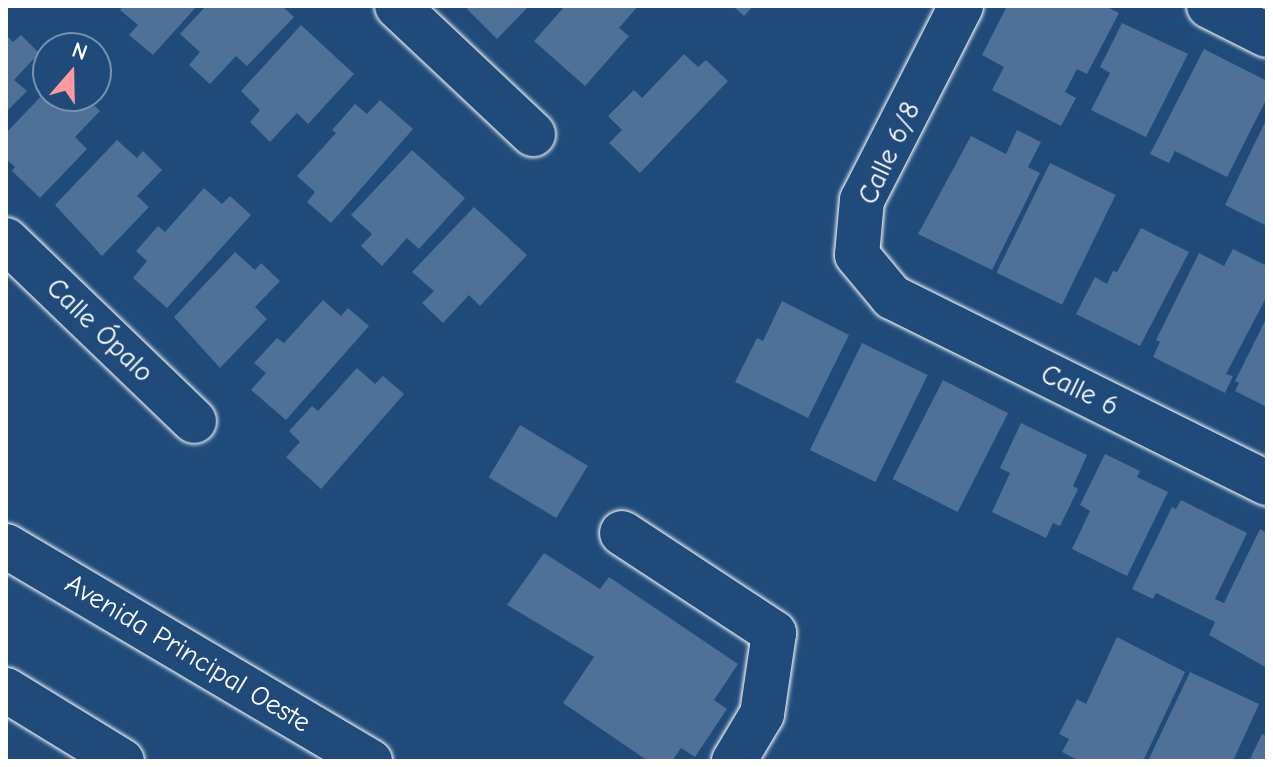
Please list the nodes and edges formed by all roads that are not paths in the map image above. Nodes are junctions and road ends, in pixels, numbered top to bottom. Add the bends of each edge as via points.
1 (397, 6) edge
2 (961, 6) edge
3 (1209, 6) edge
4 (1267, 35) edge
5 (533, 134) dead end
6 (6, 240) edge
7 (892, 297) joint
8 (194, 421) dead end
9 (1267, 483) edge
10 (622, 533) dead end
11 (6, 546) edge
12 (6, 690) edge
13 (122, 761) edge
14 (370, 761) edge
15 (734, 761) edge

1 - 5 street
2 - 7 street, Calle 6/8 via 862,200 857,255
3 - 4 street
6 - 8 street, Calle Ópalo
7 - 9 street, Calle 6
10 - 15 street via 774,633 762,714
11 - 14 street, Avenida Principal Oeste
12 - 13 street

